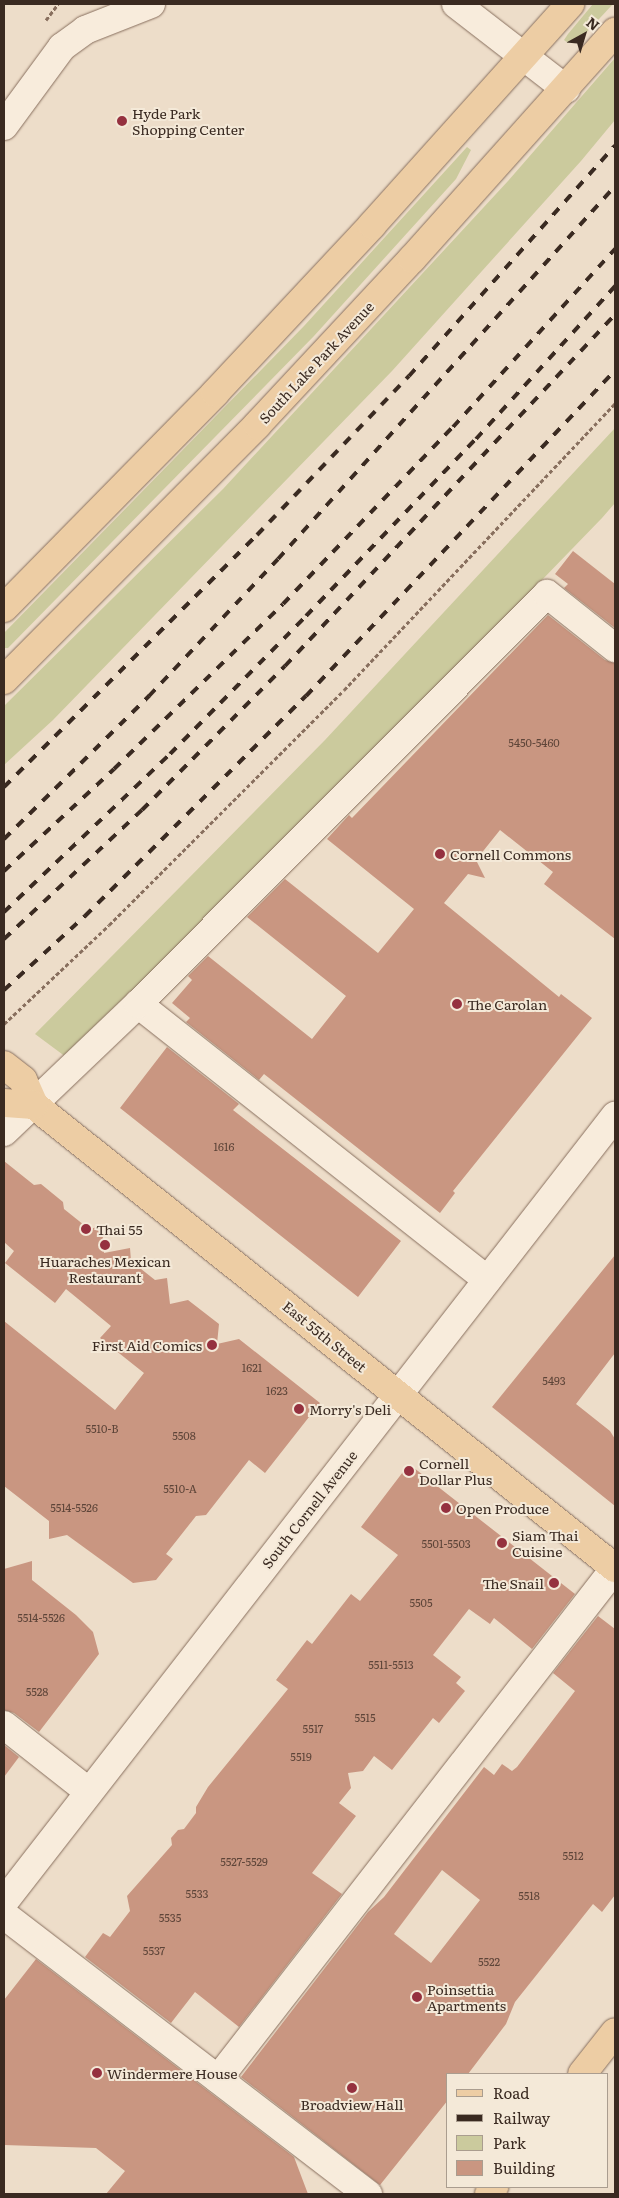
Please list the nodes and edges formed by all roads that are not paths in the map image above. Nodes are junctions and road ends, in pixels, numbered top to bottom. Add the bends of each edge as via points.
1 (151, 4) edge
2 (456, 4) edge
3 (570, 4) edge
4 (615, 32) edge
5 (524, 56) junction
6 (566, 89) junction
7 (4, 126) edge
8 (4, 608) edge
9 (615, 648) edge
10 (4, 680) edge
11 (138, 1004) junction
12 (4, 1065) edge
13 (4, 1103) edge
14 (34, 1105) junction
15 (615, 1116) edge
16 (4, 1132) edge
17 (487, 1280) junction
18 (397, 1395) junction
19 (615, 1568) edge
20 (4, 1725) edge
21 (89, 1792) junction
22 (4, 1902) edge
23 (4, 1915) edge
24 (615, 2032) edge
25 (583, 2073) edge
26 (218, 2079) junction
27 (368, 2194) edge

1 - 7 street via 85,30 62,48
2 - 5 street
3 - 5 main road
4 - 6 main road, South Lake Park Avenue
5 - 6 street
5 - 8 main road via 222,385
6 - 10 main road, South Lake Park Avenue via 257,425
9 - 11 street via 547,594
11 - 14 street
11 - 17 street
12 - 14 main road, East 55th Street via 23,1080
13 - 14 main road
14 - 16 street
14 - 18 main road, East 55th Street
15 - 17 street, South Cornell Avenue
17 - 18 street, South Cornell Avenue
18 - 19 main road, East 55th Street
18 - 21 street, South Cornell Avenue
19 - 26 street
20 - 21 street
21 - 22 street, South Cornell Avenue
23 - 26 street
24 - 25 main road
26 - 27 street

